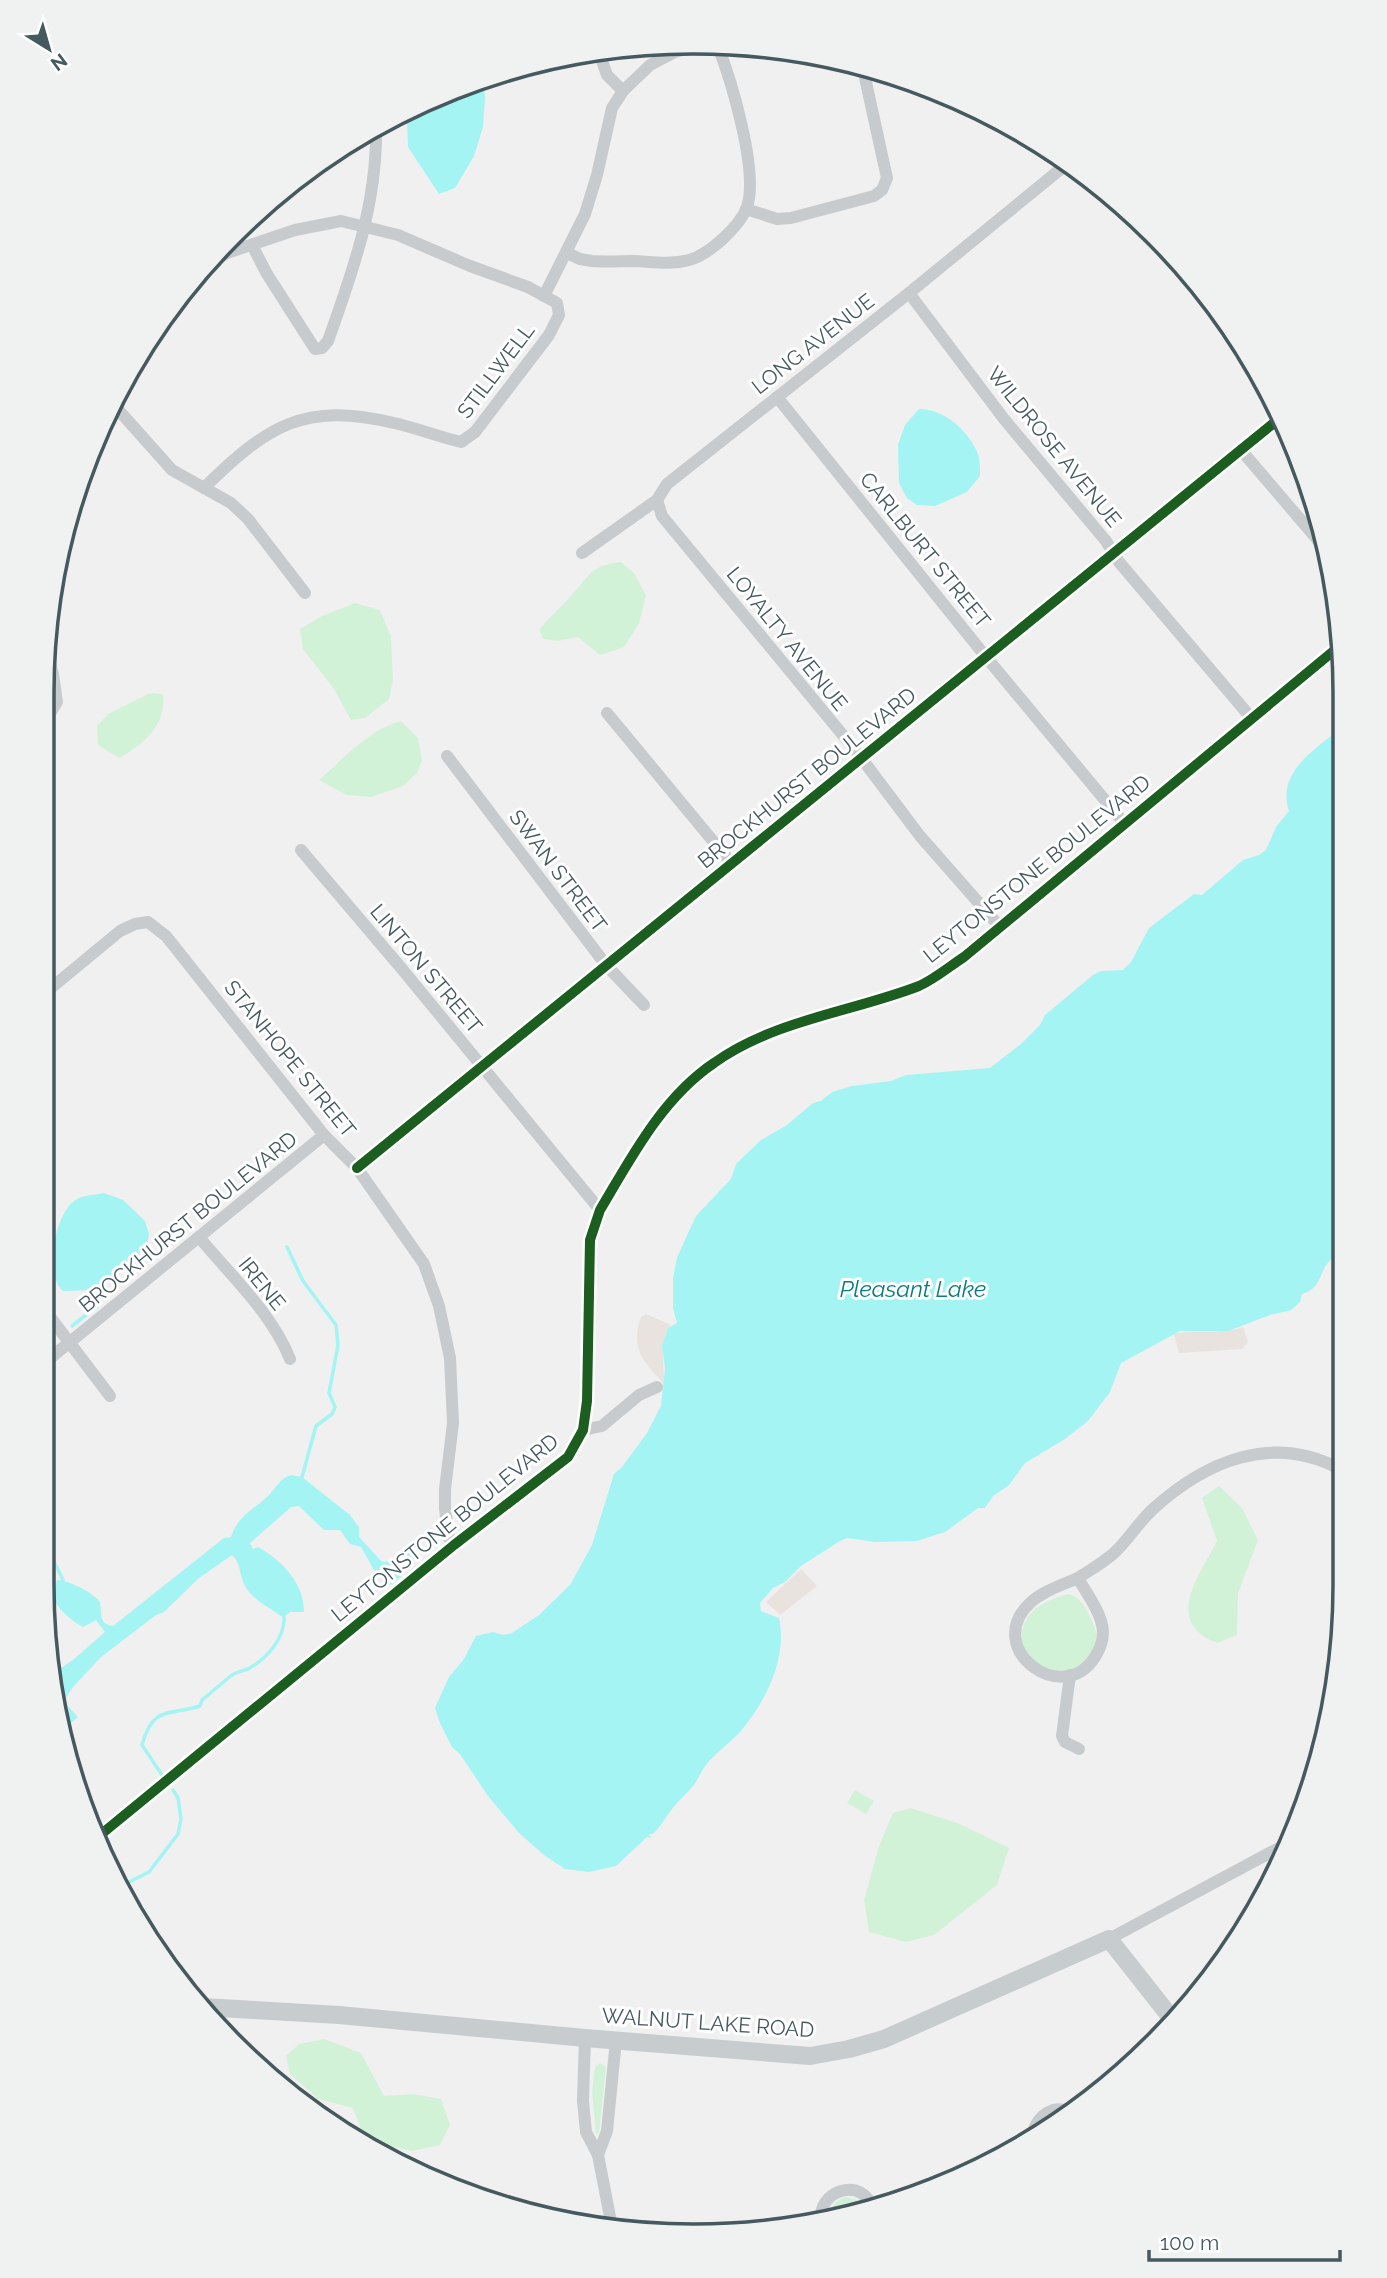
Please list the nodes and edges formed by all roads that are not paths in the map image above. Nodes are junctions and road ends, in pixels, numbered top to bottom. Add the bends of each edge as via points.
1 (669, 55) edge
2 (721, 55) edge
3 (602, 61) edge
4 (865, 78) edge
5 (623, 91) junction
6 (376, 139) edge
7 (1060, 170) edge
8 (746, 209) junction
9 (364, 227) junction
10 (252, 244) junction
11 (232, 251) edge
12 (566, 253) junction
13 (909, 293) junction
14 (544, 296) junction
15 (777, 397) junction
16 (120, 411) edge
17 (1273, 424) edge
18 (1241, 450) junction
19 (204, 488) junction
20 (657, 500) junction
21 (1312, 534) edge
22 (1113, 552) junction
23 (582, 553) dead end
24 (305, 593) dead end
25 (1331, 653) edge
26 (986, 657) junction
27 (54, 684) edge
28 (54, 707) edge
29 (607, 713) dead end
30 (1253, 720) junction
31 (447, 755) dead end
32 (861, 759) junction
33 (1124, 823) junction
34 (301, 850) dead end
35 (732, 864) junction
36 (1000, 927) junction
37 (606, 965) junction
38 (54, 986) edge
39 (644, 1005) dead end
40 (481, 1067) junction
41 (324, 1135) junction
42 (357, 1168) junction
43 (600, 1210) junction
44 (199, 1237) junction
45 (54, 1321) edge
46 (70, 1343) junction
47 (54, 1355) edge
48 (289, 1360) dead end
49 (657, 1387) dead end
50 (110, 1396) dead end
51 (583, 1430) junction
52 (1333, 1466) edge
53 (454, 1545) junction
54 (1078, 1578) junction
55 (1069, 1675) junction
56 (1079, 1749) dead end
57 (104, 1832) edge
58 (1274, 1850) edge
59 (1109, 1939) junction
60 (215, 2008) edge
61 (1167, 2013) edge
62 (585, 2038) junction
63 (616, 2040) junction
64 (1060, 2108) edge
65 (1036, 2124) edge
66 (598, 2155) junction
67 (868, 2199) edge
68 (822, 2210) edge
69 (610, 2218) edge

1 - 5 street via 650,65
2 - 8 street via 746,151
3 - 5 street via 607,75
4 - 8 street via 887,178 882,190 791,218 777,219
5 - 12 street via 612,108 585,214
6 - 9 street via 377,160
7 - 13 street, LONG AVENUE
8 - 12 street via 713,247 690,260 592,261
9 - 10 street via 341,221
9 - 10 street via 353,273 322,348 315,349
9 - 14 street via 398,234
10 - 11 street
12 - 14 street
13 - 15 street, LONG AVENUE
13 - 22 street, WILDROSE AVENUE
14 - 19 street, STILLWELL via 556,303 559,315 549,335 475,432 461,442 393,423 314,415 261,437
15 - 20 street, LONG AVENUE via 667,484
15 - 26 street, CARLBURT STREET
16 - 19 street via 172,470
17 - 18 street, BROCKHURST BOULEVARD
18 - 21 street
18 - 22 street, BROCKHURST BOULEVARD
19 - 24 street via 248,519
20 - 23 street, LONG AVENUE
20 - 32 street, LOYALTY AVENUE via 662,516
22 - 26 street, BROCKHURST BOULEVARD
22 - 30 street, WILDROSE AVENUE
25 - 30 street, LEYTONSTONE BOULEVARD
26 - 32 street, BROCKHURST BOULEVARD
26 - 33 street, CARLBURT STREET
27 - 28 street
29 - 35 street
30 - 33 street, LEYTONSTONE BOULEVARD
31 - 37 street, SWAN STREET
32 - 35 street, BROCKHURST BOULEVARD
32 - 36 street, LOYALTY AVENUE via 920,836
33 - 36 street, LEYTONSTONE BOULEVARD
34 - 40 street, LINTON STREET
35 - 37 street, BROCKHURST BOULEVARD
36 - 43 street, LEYTONSTONE BOULEVARD via 921,985 772,1033 714,1062 683,1089 646,1135
37 - 39 street, SWAN STREET
37 - 40 street, BROCKHURST BOULEVARD
38 - 41 street, STANHOPE STREET via 120,931 148,922 166,936
40 - 42 street, BROCKHURST BOULEVARD
40 - 43 street, LINTON STREET
41 - 42 street, STANHOPE STREET
41 - 44 street, BROCKHURST BOULEVARD
42 - 53 street, STANHOPE STREET via 424,1264 439,1306 453,1392 445,1509
43 - 51 street, LEYTONSTONE BOULEVARD via 590,1240
44 - 46 street, BROCKHURST BOULEVARD
44 - 48 street, IRENE via 269,1321
45 - 46 street
46 - 47 street, BROCKHURST BOULEVARD
46 - 50 street
49 - 51 street, LEYTONSTONE BOULEVARD via 639,1395 602,1426
51 - 53 street, LEYTONSTONE BOULEVARD via 568,1457
52 - 54 street via 1274,1452 1217,1465 1154,1508 1115,1552
53 - 57 street, LEYTONSTONE BOULEVARD
54 - 55 street via 1101,1620 1103,1634 1093,1660
54 - 55 street via 1033,1601 1016,1625 1020,1654 1029,1665 1041,1673
55 - 56 street via 1062,1736
58 - 59 street, WALNUT LAKE ROAD
59 - 61 street
59 - 63 street, WALNUT LAKE ROAD via 930,2020 849,2049 810,2056
60 - 62 street, WALNUT LAKE ROAD
62 - 63 street, WALNUT LAKE ROAD
62 - 66 street via 586,2132
63 - 66 street via 607,2131
64 - 65 street via 1044,2113
66 - 69 street
67 - 68 street via 847,2189 834,2192

